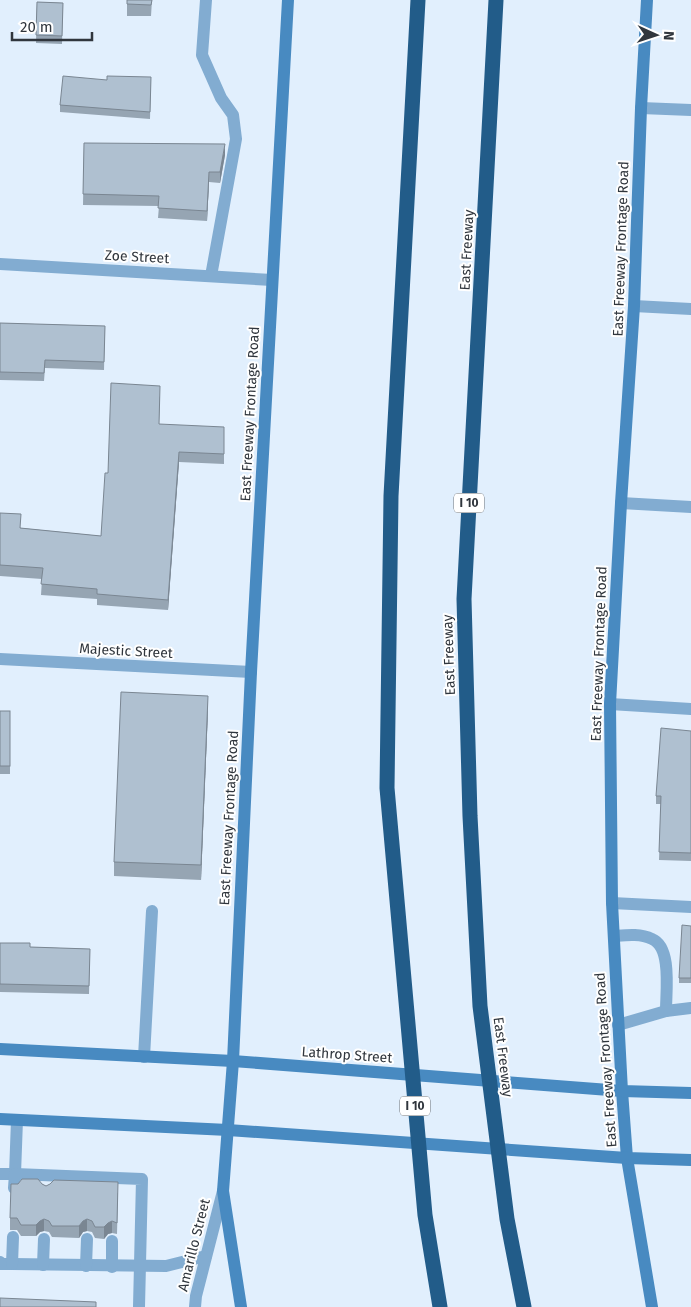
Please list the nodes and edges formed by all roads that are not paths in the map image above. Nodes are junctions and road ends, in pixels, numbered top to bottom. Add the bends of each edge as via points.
1 (206, 0) edge
2 (288, 0) edge
3 (418, 0) edge
4 (496, 0) edge
5 (647, 0) edge
6 (641, 108) junction
7 (691, 110) edge
8 (0, 264) edge
9 (211, 276) junction
10 (272, 280) junction
11 (634, 306) junction
12 (691, 309) edge
13 (621, 503) junction
14 (691, 507) edge
15 (0, 659) edge
16 (251, 672) junction
17 (610, 704) junction
18 (691, 709) edge
19 (612, 903) junction
20 (691, 907) edge
21 (152, 911) dead end
22 (614, 936) junction
23 (691, 1008) edge
24 (666, 1010) junction
25 (618, 1025) junction
26 (0, 1049) edge
27 (144, 1056) junction
28 (232, 1061) junction
29 (622, 1091) junction
30 (691, 1093) edge
31 (0, 1119) edge
32 (16, 1120) junction
33 (228, 1130) junction
34 (627, 1158) junction
35 (691, 1160) edge
36 (0, 1174) edge
37 (15, 1174) junction
38 (46, 1176) junction
39 (14, 1188) edge
40 (46, 1189) edge
41 (223, 1191) junction
42 (13, 1237) edge
43 (44, 1239) edge
44 (87, 1239) edge
45 (112, 1241) edge
46 (206, 1256) junction
47 (6, 1263) edge
48 (43, 1265) junction
49 (86, 1266) junction
50 (112, 1266) junction
51 (139, 1267) junction
52 (139, 1307) edge
53 (195, 1307) edge
54 (241, 1307) edge
55 (440, 1307) edge
56 (524, 1307) edge
57 (652, 1307) edge

1 - 9 street via 202,55 233,115 236,139
2 - 10 main road, East Freeway Frontage Road
3 - 55 highway, I 10 via 392,496 387,788 426,1215
4 - 56 highway, East Freeway / I 10 via 464,599 470,816 480,1006 507,1219
5 - 6 main road, East Freeway Frontage Road
6 - 7 street
6 - 11 main road, East Freeway Frontage Road
8 - 9 street, Zoe Street
9 - 10 street, Zoe Street
10 - 16 main road, East Freeway Frontage Road
11 - 12 street
11 - 13 main road, East Freeway Frontage Road
13 - 14 street
13 - 17 main road, East Freeway Frontage Road
15 - 16 street, Majestic Street
16 - 28 main road, East Freeway Frontage Road
17 - 18 street
17 - 19 main road, East Freeway Frontage Road
19 - 20 street
19 - 22 main road, East Freeway Frontage Road
21 - 27 street
22 - 24 street via 639,935 661,945 666,956
22 - 25 main road, East Freeway Frontage Road
23 - 24 street
24 - 25 street
25 - 29 main road, East Freeway Frontage Road
26 - 27 main road, Lathrop Street
27 - 28 main road, Lathrop Street
28 - 29 main road, Lathrop Street
28 - 33 main road, East Freeway Frontage Road
29 - 30 main road, Lathrop Street
29 - 34 main road, East Freeway Frontage Road
31 - 32 main road
32 - 33 main road
32 - 37 street
33 - 34 main road
33 - 41 main road, East Freeway Frontage Road
34 - 35 main road
34 - 57 main road, East Freeway Frontage Road
36 - 37 street
37 - 38 street
37 - 39 street
38 - 40 street
38 - 51 street via 89,1184 142,1179
41 - 46 street, Amarillo Street
41 - 54 main road, East Freeway Frontage Road
42 - 47 street
43 - 48 street
44 - 49 street
45 - 50 street
46 - 51 street via 166,1266
46 - 53 street, Amarillo Street
47 - 48 street
48 - 49 street
49 - 50 street
50 - 51 street
51 - 52 street

